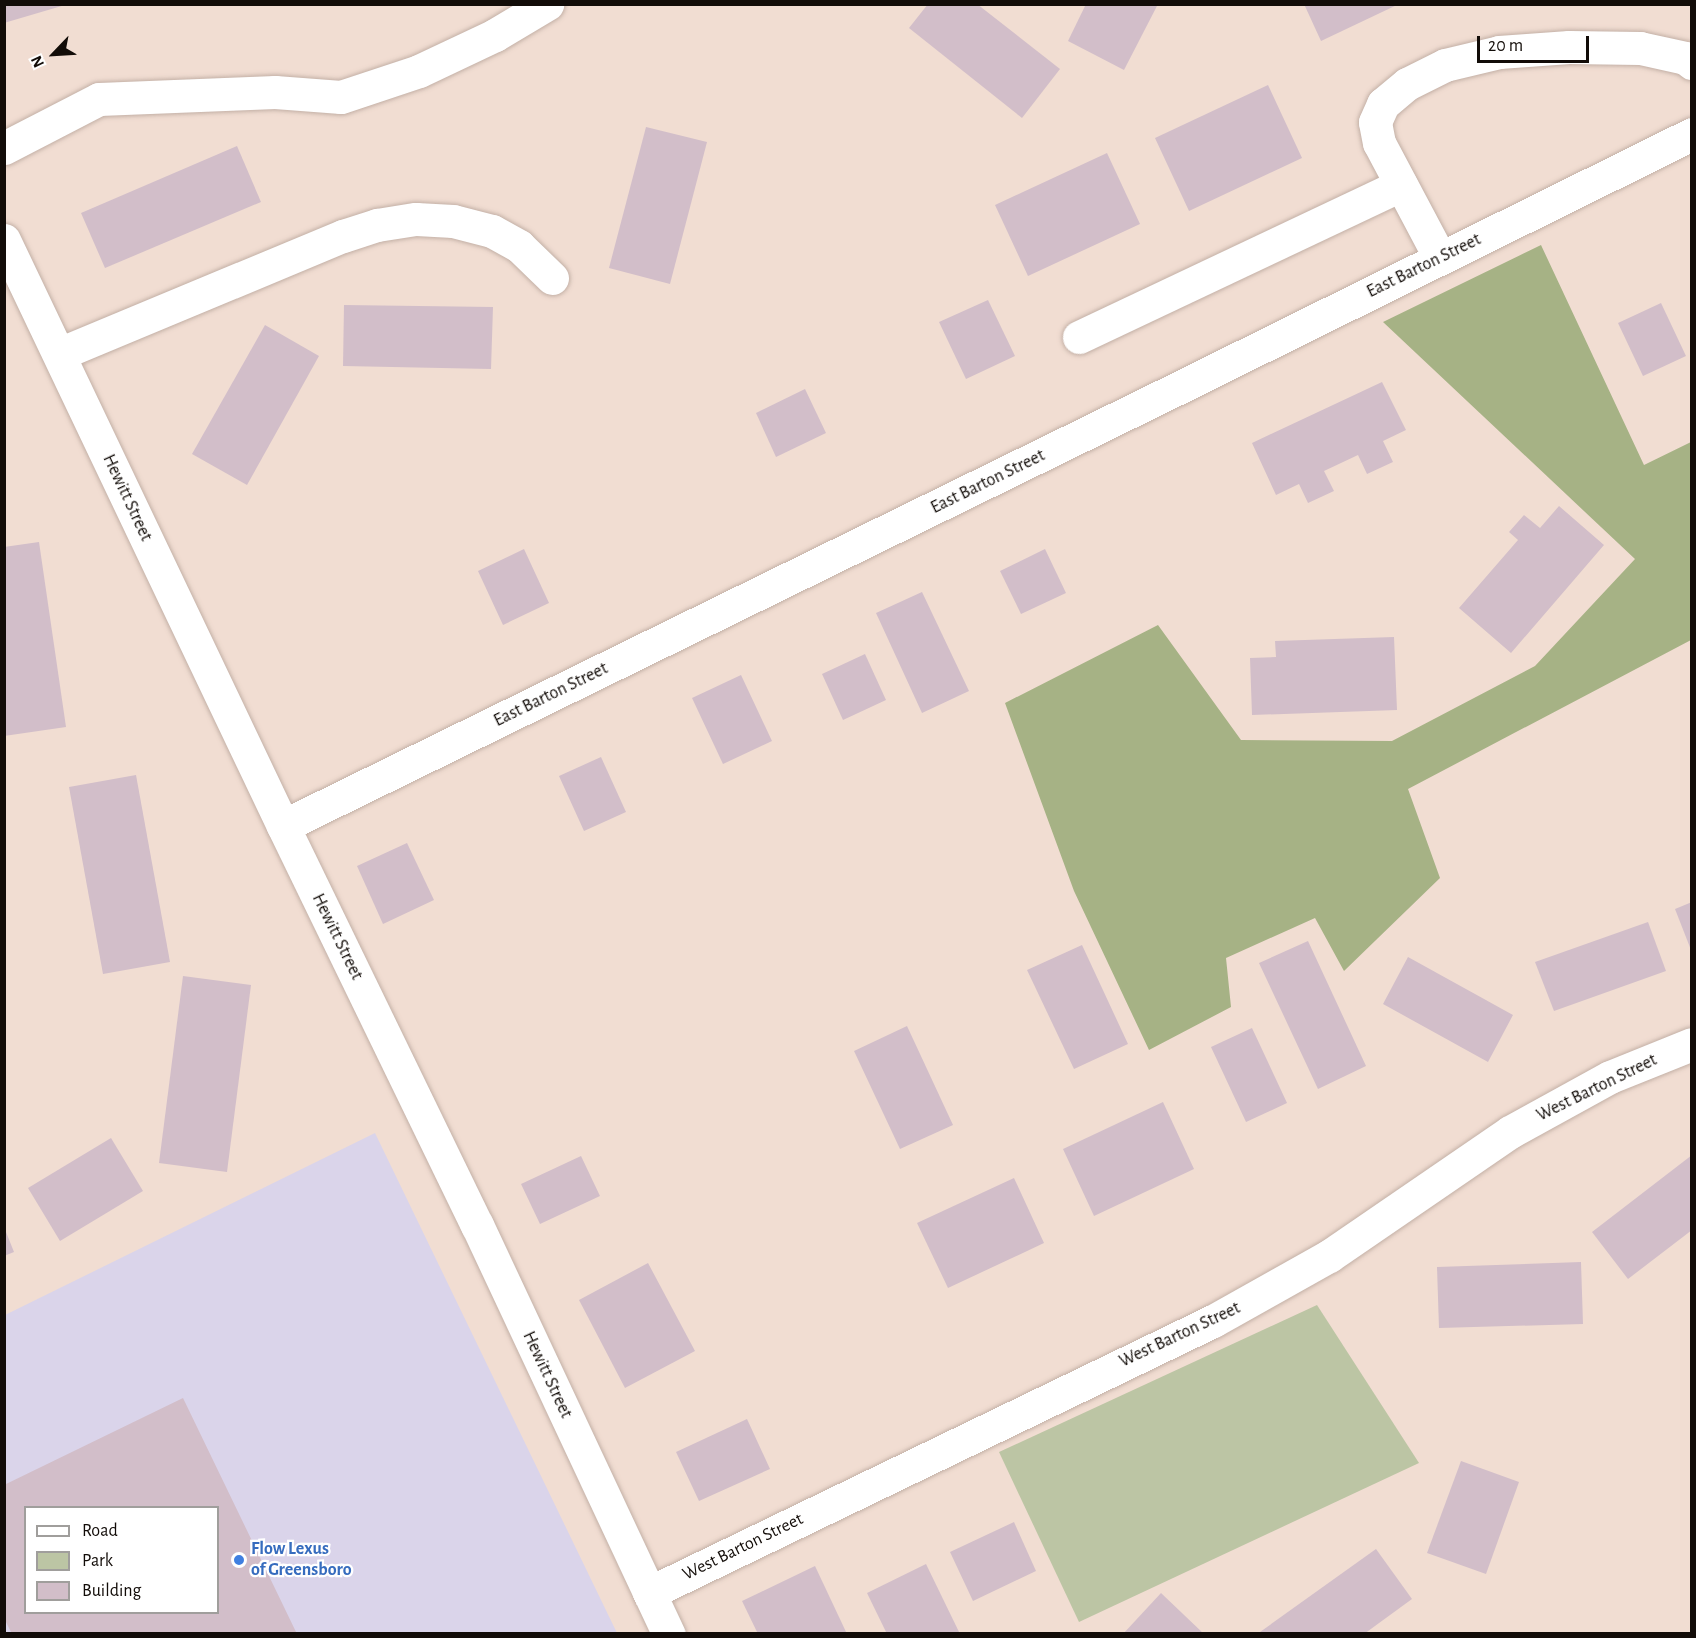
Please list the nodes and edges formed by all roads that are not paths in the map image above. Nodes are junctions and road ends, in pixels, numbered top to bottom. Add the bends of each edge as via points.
1 (547, 4) edge
2 (1692, 63) edge
3 (1692, 134) edge
4 (4, 148) edge
5 (1401, 184) junction
6 (4, 240) edge
7 (1440, 258) junction
8 (552, 278) dead end
9 (1079, 337) dead end
10 (59, 354) junction
11 (283, 826) junction
12 (1692, 1044) edge
13 (649, 1593) junction
14 (669, 1634) edge

1 - 4 street via 495,35 418,71 341,97 275,92 99,99
2 - 5 street via 1640,48 1569,47 1499,52 1445,65 1383,104 1375,122 1379,144
3 - 7 street, East Barton Street
5 - 7 street
5 - 9 street
6 - 10 street, Hewitt Street
7 - 11 street, East Barton Street
8 - 10 street via 519,246 492,231 453,221 416,219 343,236
10 - 11 street, Hewitt Street
11 - 13 street, Hewitt Street
12 - 13 street, West Barton Street via 1610,1077 1510,1132 1329,1256 1213,1322
13 - 14 street, Hewitt Street

